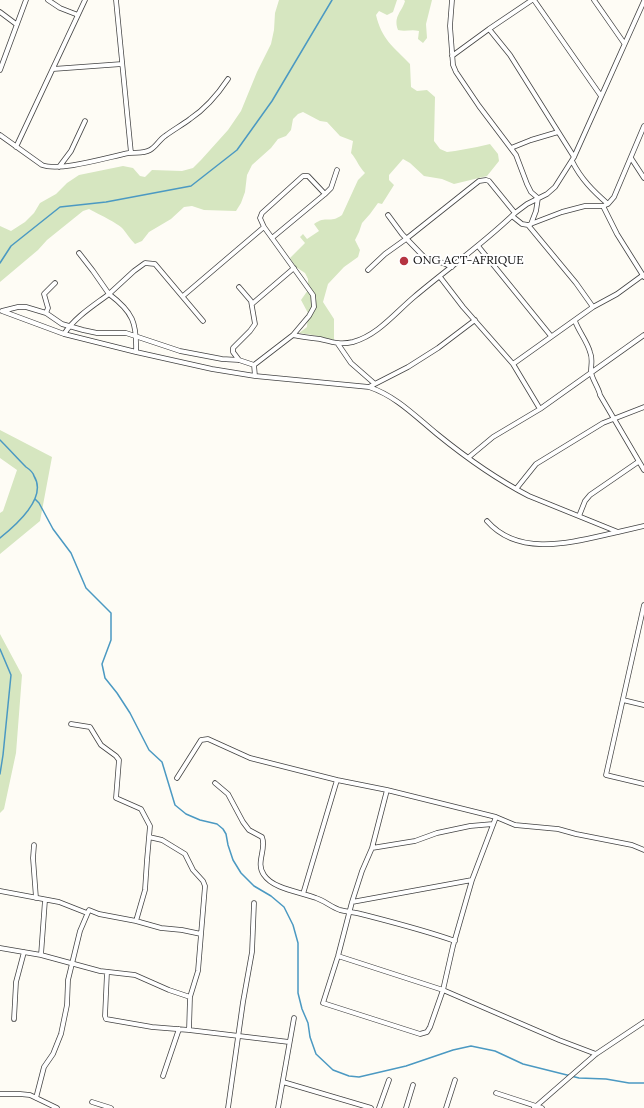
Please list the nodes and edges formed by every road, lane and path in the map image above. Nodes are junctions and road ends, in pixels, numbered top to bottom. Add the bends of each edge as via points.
1 (26, 0) edge
2 (48, 0) edge
3 (85, 0) edge
4 (116, 0) edge
5 (452, 0) edge
6 (533, 0) edge
7 (594, 0) edge
8 (644, 1) edge
9 (0, 12) edge
10 (78, 15) junction
11 (16, 24) junction
12 (489, 29) junction
13 (624, 44) junction
14 (452, 56) junction
15 (122, 64) junction
16 (53, 69) junction
17 (0, 70) edge
18 (228, 79) dead end
19 (601, 96) junction
20 (85, 121) dead end
21 (644, 126) edge
22 (558, 132) junction
23 (0, 135) edge
24 (644, 139) edge
25 (636, 144) junction
26 (16, 146) junction
27 (511, 148) junction
28 (131, 153) junction
29 (631, 158) junction
30 (573, 159) junction
31 (59, 167) junction
32 (337, 170) dead end
33 (644, 178) edge
34 (325, 194) junction
35 (538, 198) junction
36 (608, 204) junction
37 (603, 206) junction
38 (388, 215) dead end
39 (514, 215) junction
40 (530, 224) junction
41 (264, 227) junction
42 (272, 238) junction
43 (406, 239) junction
44 (478, 246) junction
45 (79, 253) dead end
46 (294, 268) junction
47 (452, 268) junction
48 (368, 270) dead end
49 (643, 276) edge
50 (440, 277) junction
51 (55, 283) dead end
52 (240, 287) dead end
53 (109, 294) junction
54 (183, 296) junction
55 (252, 304) junction
56 (593, 307) junction
57 (1, 311) edge
58 (46, 313) junction
59 (475, 320) junction
60 (575, 320) junction
61 (203, 321) dead end
62 (69, 327) junction
63 (64, 334) junction
64 (293, 335) junction
65 (644, 335) edge
66 (137, 336) junction
67 (551, 336) junction
68 (338, 344) junction
69 (136, 352) junction
70 (239, 360) junction
71 (513, 364) junction
72 (254, 365) junction
73 (591, 373) junction
74 (255, 376) junction
75 (375, 384) junction
76 (370, 387) junction
77 (644, 407) edge
78 (540, 409) junction
79 (614, 419) junction
80 (469, 458) junction
81 (638, 462) junction
82 (644, 470) edge
83 (516, 489) junction
84 (579, 516) junction
85 (487, 521) dead end
86 (644, 526) edge
87 (618, 532) junction
88 (644, 605) edge
89 (623, 700) junction
90 (644, 705) edge
91 (71, 724) dead end
92 (176, 778) dead end
93 (337, 780) junction
94 (215, 783) dead end
95 (644, 784) edge
96 (387, 790) junction
97 (496, 817) junction
98 (493, 824) junction
99 (149, 837) junction
100 (34, 844) dead end
101 (372, 848) junction
102 (644, 850) edge
103 (472, 880) junction
104 (0, 891) edge
105 (303, 894) junction
106 (36, 898) junction
107 (45, 900) junction
108 (352, 902) junction
109 (254, 903) dead end
110 (351, 912) junction
111 (87, 913) junction
112 (136, 921) junction
113 (201, 934) junction
114 (455, 941) junction
115 (0, 948) edge
116 (24, 952) junction
117 (41, 955) junction
118 (338, 956) junction
119 (72, 963) junction
120 (107, 972) junction
121 (443, 990) junction
122 (190, 997) junction
123 (294, 1018) dead end
124 (14, 1019) dead end
125 (644, 1022) edge
126 (179, 1029) junction
127 (189, 1030) junction
128 (238, 1036) junction
129 (289, 1042) junction
130 (596, 1054) junction
131 (163, 1076) dead end
132 (389, 1080) dead end
133 (455, 1080) dead end
134 (283, 1082) junction
135 (413, 1085) dead end
136 (496, 1093) dead end
137 (0, 1094) edge
138 (36, 1098) junction
139 (92, 1102) dead end
140 (356, 1106) edge
141 (535, 1107) edge
142 (58, 1108) edge
143 (110, 1108) edge
144 (228, 1108) edge
145 (278, 1108) edge
146 (371, 1108) edge
147 (379, 1108) edge
148 (406, 1108) edge
149 (446, 1108) edge
150 (542, 1108) edge

1 - 11 street
2 - 10 street
3 - 10 street
4 - 15 street
5 - 14 street
6 - 12 street
6 - 19 street
7 - 13 street
8 - 13 street
9 - 11 street
10 - 16 street
11 - 17 street
12 - 14 street
12 - 22 street via 510,55
13 - 19 street
14 - 27 street via 456,72
15 - 16 street
15 - 28 street
16 - 26 street
18 - 28 street via 191,119 165,135 150,150
19 - 30 street
20 - 31 street via 71,151
21 - 25 street
22 - 27 street
22 - 30 street
23 - 26 street
24 - 25 street
25 - 29 street
26 - 31 street via 46,167
27 - 35 street via 531,192
28 - 31 street
29 - 33 street
29 - 36 street via 614,197
30 - 35 street via 555,187
30 - 36 street via 582,180
32 - 34 street via 331,188
34 - 41 street via 308,176 303,176 262,213 260,218
34 - 42 street
35 - 39 street
35 - 40 street
36 - 37 street
37 - 40 street via 585,206
37 - 49 street
38 - 43 street
39 - 40 street via 522,224
39 - 43 street via 489,181 482,180
39 - 44 street
40 - 56 street
41 - 42 street
41 - 54 street
42 - 46 street
43 - 47 street via 425,258
43 - 48 street
44 - 47 street
44 - 67 street
45 - 53 street
46 - 55 street
46 - 64 street via 313,295 314,307
47 - 50 street
49 - 56 street
50 - 59 street
50 - 68 street via 374,332 359,340
51 - 58 street via 44,294 48,308
52 - 55 street
53 - 54 street via 148,262 155,264
53 - 62 street
53 - 66 street via 133,319
54 - 61 street
55 - 70 street via 254,326 233,350
56 - 60 street
57 - 58 street via 24,307
57 - 63 street
58 - 62 street
59 - 71 street
59 - 75 street via 438,348
60 - 67 street
60 - 73 street via 590,352
62 - 63 street
62 - 66 street
63 - 69 street
64 - 68 street
64 - 72 street
65 - 73 street
66 - 69 street
66 - 70 street via 180,351
67 - 71 street
68 - 75 street via 351,363
69 - 74 street
70 - 72 street
71 - 78 street
72 - 74 street
73 - 78 street
73 - 79 street
74 - 76 street
75 - 76 street
76 - 80 street via 386,393
77 - 79 street
78 - 80 street via 493,438
79 - 81 street
79 - 83 street via 536,464
80 - 83 street
81 - 82 street
81 - 84 street via 590,495
83 - 84 street
84 - 87 street
85 - 87 street via 504,535 529,544 562,544
86 - 87 street
88 - 89 street
89 - 90 street
89 - 95 street via 606,775
91 - 99 street via 90,727 101,745 119,760 116,798 141,809 150,826
92 - 93 street via 201,740 208,739 250,758
93 - 96 street
93 - 105 street
94 - 105 street via 228,794 249,830 262,837 264,841 260,857 264,876 281,887
96 - 97 street
96 - 101 street
97 - 98 street
97 - 102 street via 516,825 558,829 632,845
98 - 101 street via 470,826 415,841
98 - 103 street
99 - 112 street via 145,890
99 - 113 street via 162,840 184,854 203,882 206,890
100 - 106 street
101 - 108 street
103 - 108 street
103 - 114 street
104 - 106 street
105 - 110 street
106 - 107 street
107 - 111 street via 66,904
107 - 117 street
108 - 110 street
109 - 128 street via 252,952
110 - 114 street
110 - 118 street
111 - 112 street via 89,910
111 - 119 street
112 - 113 street
113 - 122 street via 198,971
114 - 121 street
115 - 116 street
116 - 117 street
116 - 124 street via 16,982
117 - 119 street
118 - 121 street
118 - 121 street via 322,1004 420,1034 427,1032 430,1027
119 - 120 street
119 - 138 street via 61,1034 53,1054 44,1067
120 - 122 street via 135,975
120 - 126 street via 106,1019
121 - 130 street
122 - 127 street
123 - 129 street
125 - 130 street
126 - 127 street
126 - 131 street
127 - 128 street
128 - 129 street
128 - 144 street
129 - 134 street
130 - 141 street
132 - 147 street
133 - 149 street
134 - 140 street
134 - 145 street
135 - 148 street
136 - 141 street
137 - 138 street via 20,1094
138 - 142 street
139 - 143 street
140 - 146 street
141 - 150 street

